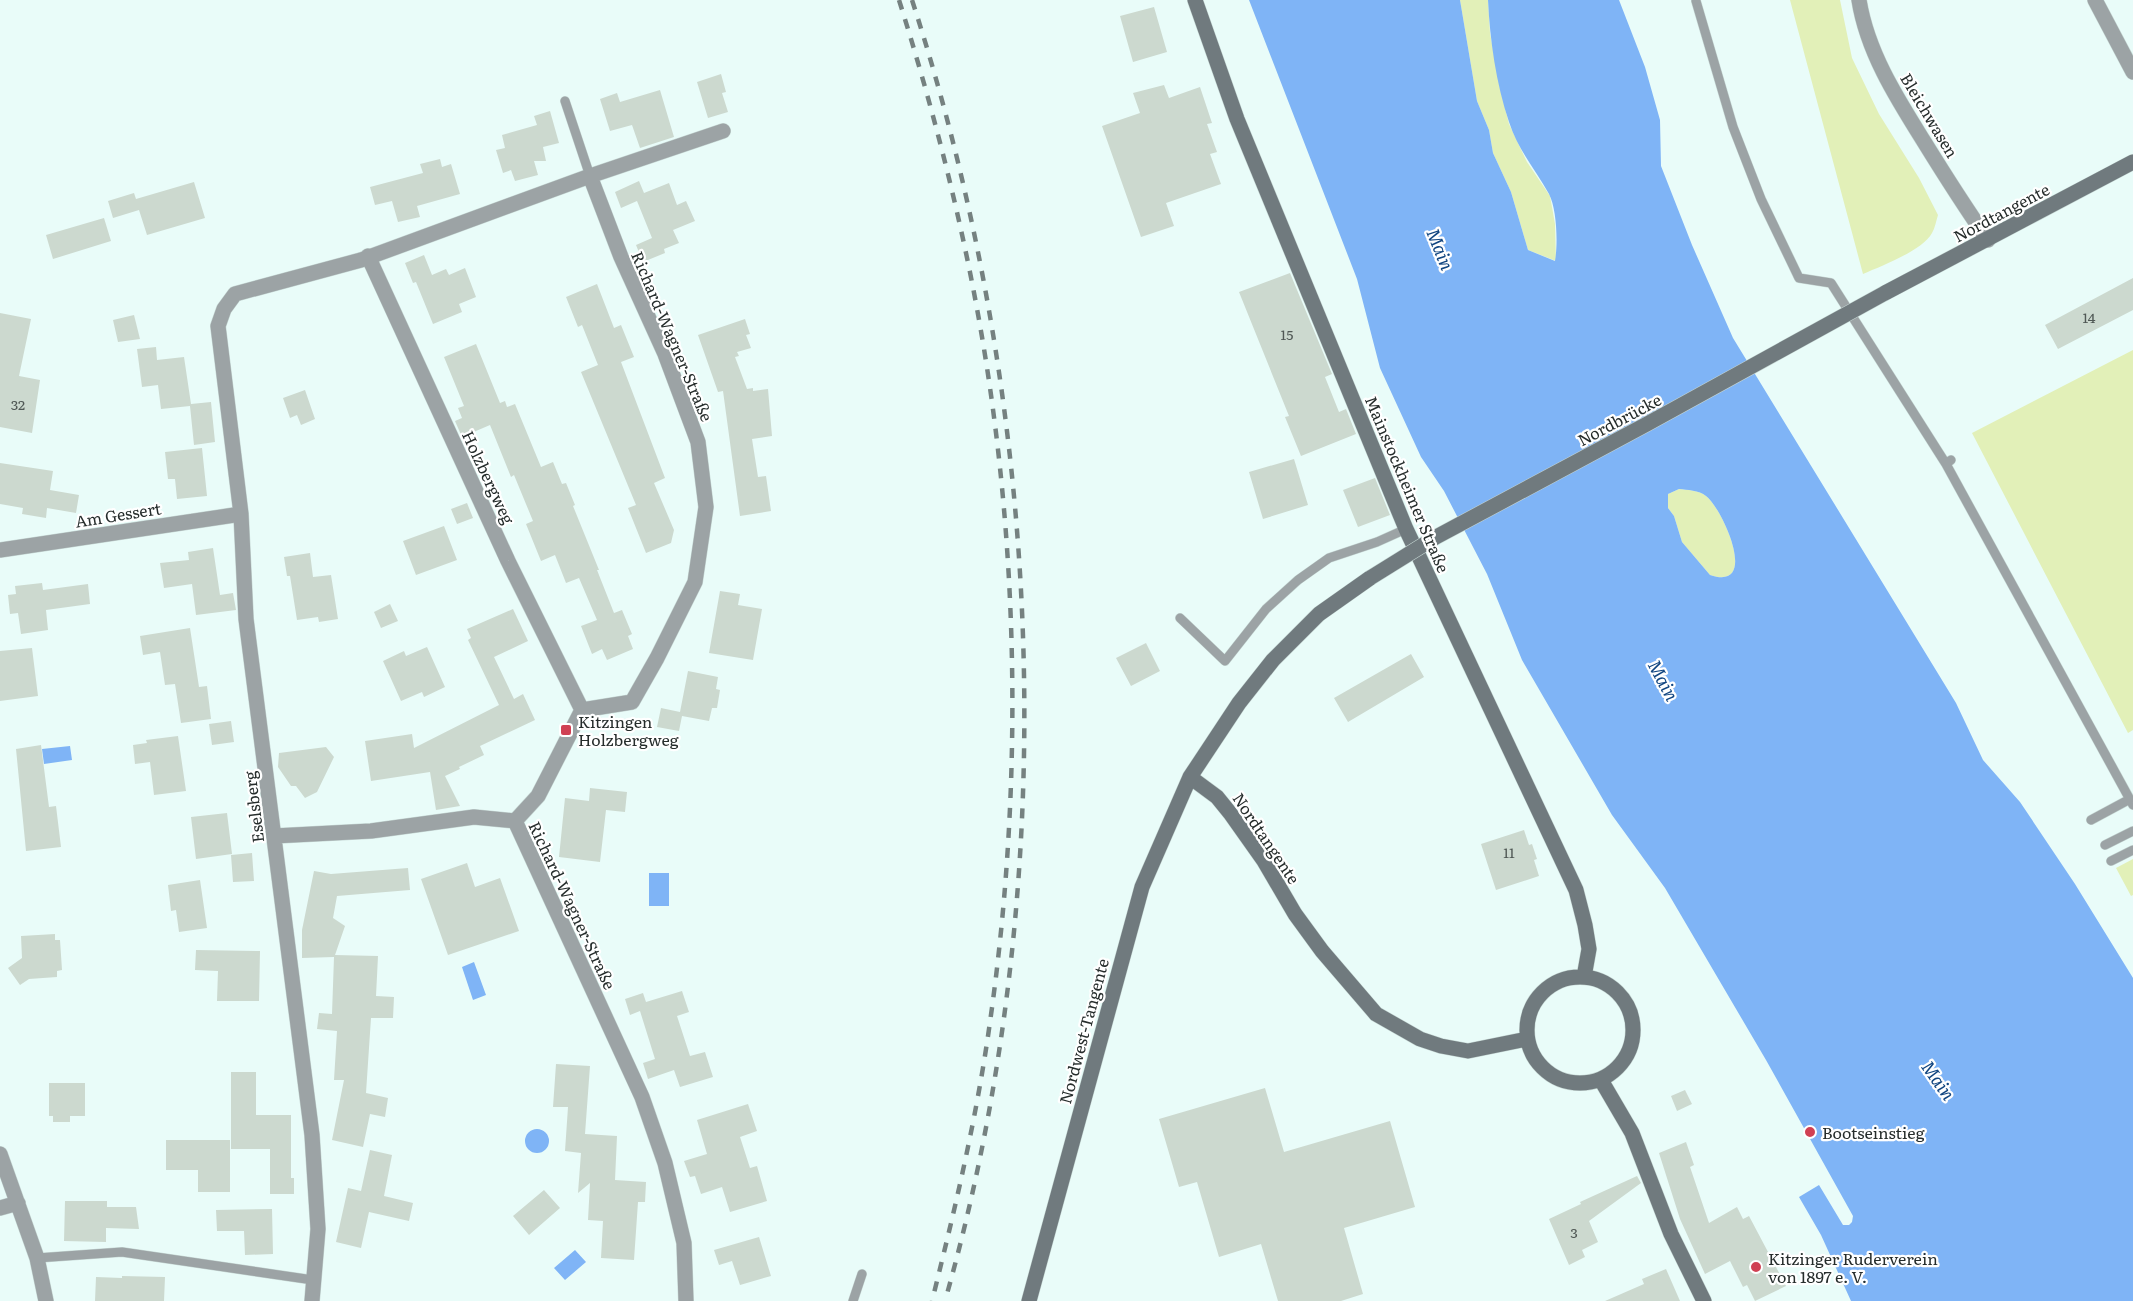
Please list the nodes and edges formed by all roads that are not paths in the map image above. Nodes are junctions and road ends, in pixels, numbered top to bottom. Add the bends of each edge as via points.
1 (1195, 0) edge
2 (1859, 0) edge
3 (2094, 0) edge
4 (1696, 1) edge
5 (2133, 71) edge
6 (565, 101) dead end
7 (723, 131) dead end
8 (2133, 162) edge
9 (590, 176) junction
10 (1988, 240) junction
11 (368, 256) junction
12 (1885, 293) joint
13 (241, 514) junction
14 (1406, 529) junction
15 (0, 550) edge
16 (1180, 618) dead end
17 (582, 710) junction
18 (1190, 777) junction
19 (2131, 802) edge
20 (2091, 820) dead end
21 (515, 821) junction
22 (2133, 831) edge
23 (274, 837) junction
24 (2105, 845) dead end
25 (2133, 850) edge
26 (2112, 861) dead end
27 (1584, 977) junction
28 (1527, 1040) junction
29 (1601, 1080) junction
30 (0, 1154) edge
31 (18, 1203) junction
32 (0, 1208) edge
33 (37, 1258) junction
34 (862, 1274) dead end
35 (313, 1280) junction
36 (46, 1301) edge
37 (312, 1301) edge
38 (686, 1301) edge
39 (853, 1301) edge
40 (1029, 1301) edge
41 (1704, 1301) edge

1 - 14 main road, Mainstockheimer Straße via 1237,119
2 - 10 street, Bleichwasen via 1871,45 1894,92
3 - 5 street
4 - 19 lane via 1733,127 1761,199 1799,278 1830,283 1948,462
6 - 9 lane
7 - 9 street
8 - 10 main road, Nordtangente
9 - 11 street
9 - 17 street, Richard-Wagner-Straße via 698,442 706,507 695,582 632,702
10 - 12 main road, Nordtangente
11 - 13 street, Eselsberg via 235,294 224,309 218,326
11 - 17 street, Holzbergweg via 508,561
12 - 18 main road, Nordbrücke, bridge via 1436,537 1370,578 1319,614 1274,660 1239,703
13 - 15 street, Am Gessert
13 - 23 street, Eselsberg via 246,619
14 - 16 lane via 1329,558 1298,580 1266,609 1225,661
14 - 27 main road, Mainstockheimer Straße via 1576,890 1589,948
17 - 21 street, Richard-Wagner-Straße via 538,796
18 - 28 main road, Nordtangente via 1217,797 1230,813 1295,914 1376,1014 1420,1040 1441,1046 1468,1050
18 - 40 main road, Nordwest-Tangente via 1142,887
19 - 20 lane
21 - 23 street via 474,817 371,831
21 - 38 street, Richard-Wagner-Straße via 642,1097 665,1162 684,1243
22 - 24 lane
23 - 35 street, Eselsberg via 312,1135 318,1229
25 - 26 lane
27 - 28 main road via 1557,982 1539,996 1528,1016
27 - 29 main road via 1602,982 1618,993 1626,1002 1633,1025 1624,1060
28 - 29 main road via 1535,1060 1554,1077 1580,1084
29 - 41 main road via 1632,1133 1671,1234
30 - 31 street
31 - 32 street
31 - 33 street
33 - 35 lane via 122,1252
33 - 36 street
34 - 39 lane
35 - 37 street, Eselsberg

